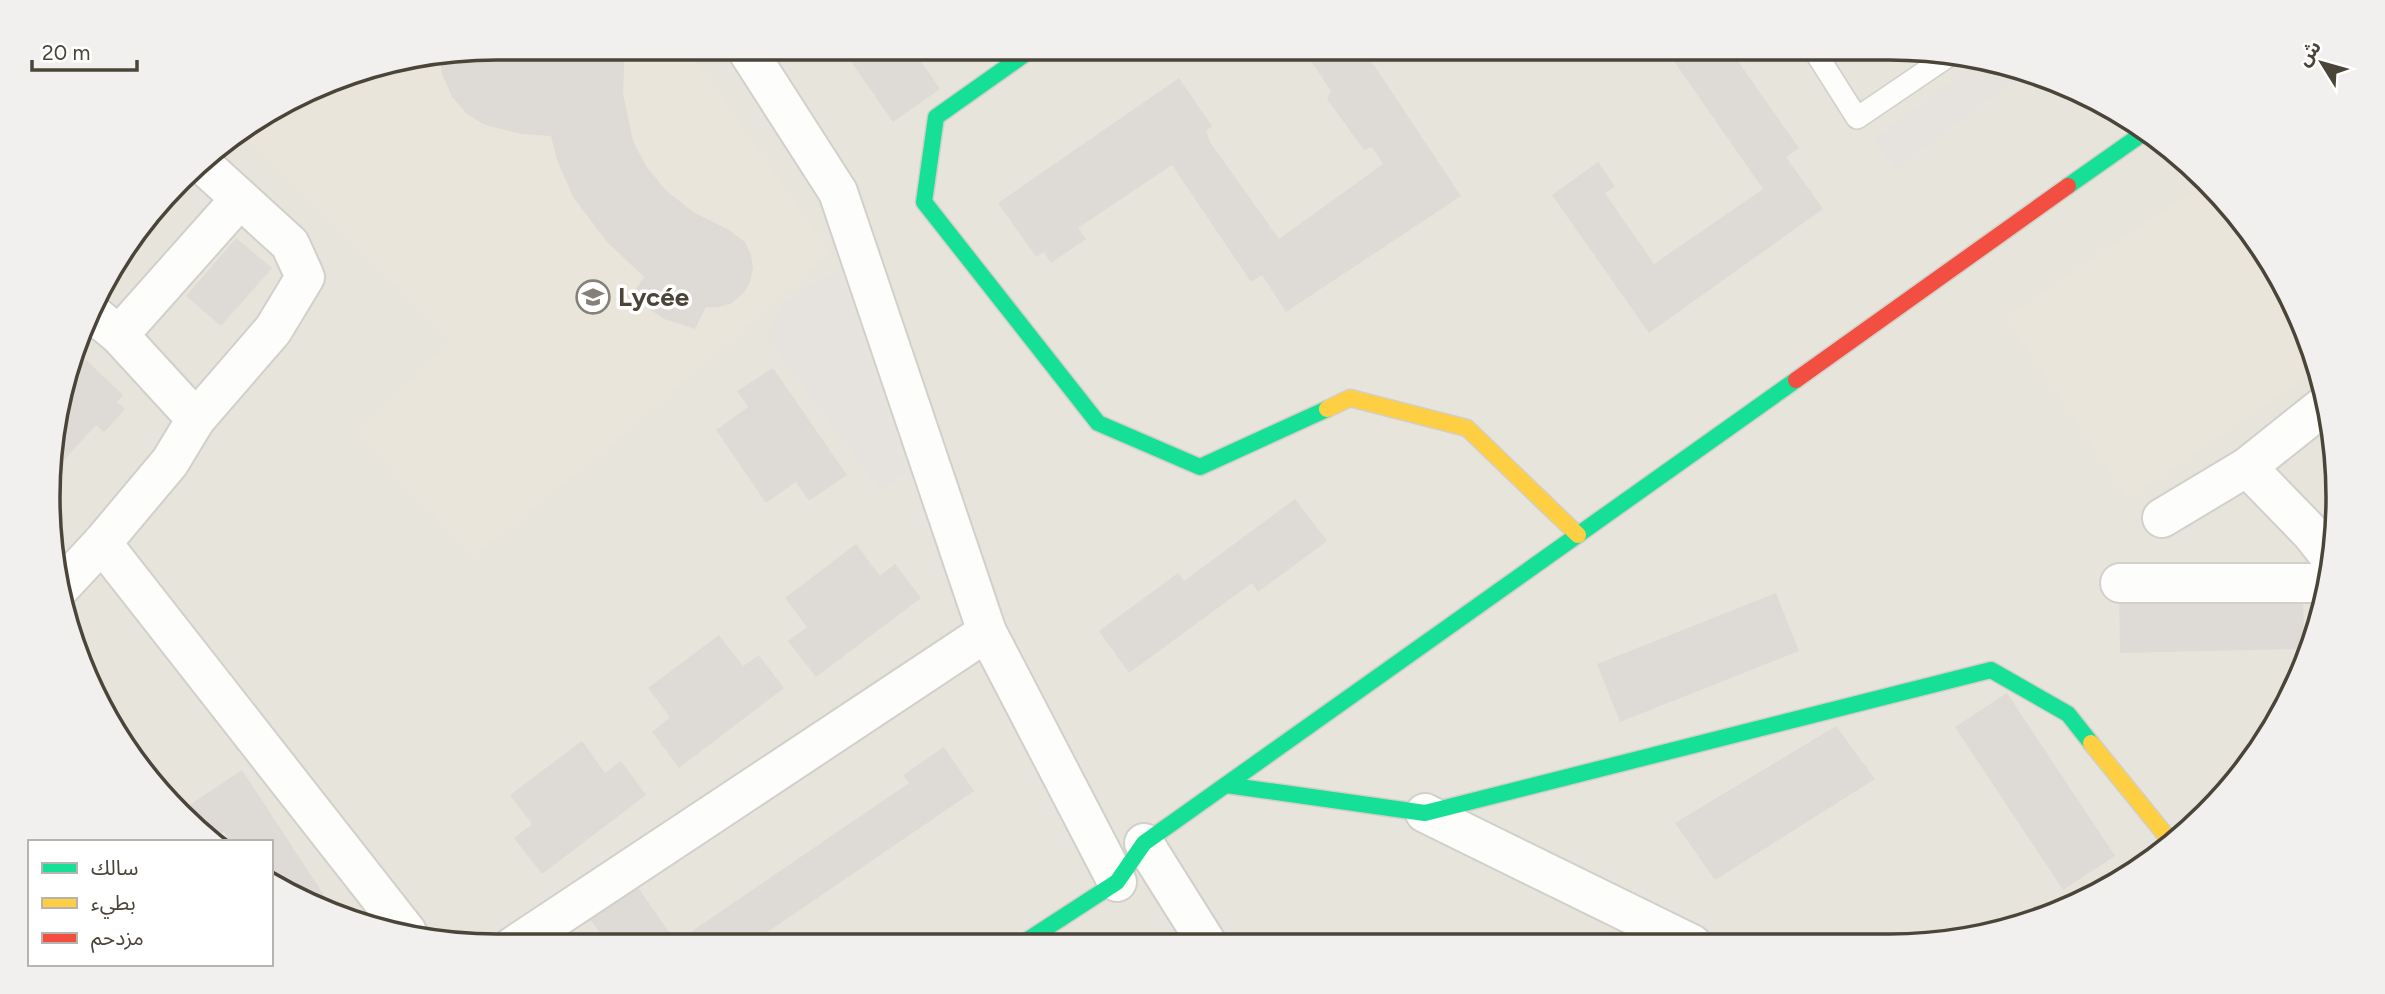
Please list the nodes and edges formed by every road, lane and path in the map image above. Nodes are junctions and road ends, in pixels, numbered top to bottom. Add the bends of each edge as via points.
1 (753, 60) edge
2 (1017, 60) edge
3 (1820, 60) edge
4 (1939, 62) edge
5 (2137, 137) edge
6 (207, 170) edge
7 (239, 200) junction
8 (106, 325) edge
9 (2317, 411) edge
10 (196, 419) junction
11 (2247, 467) junction
12 (2162, 518) dead end
13 (1578, 535) junction
14 (102, 543) junction
15 (2323, 548) edge
16 (68, 580) edge
17 (2120, 583) dead end
18 (2317, 583) edge
19 (986, 632) junction
20 (1226, 785) junction
21 (1425, 813) junction
22 (2165, 835) edge
23 (1144, 843) junction
24 (1116, 882) junction
25 (400, 924) edge
26 (532, 934) edge
27 (1037, 934) edge
28 (1201, 934) edge
29 (1672, 934) edge

1 - 19 street via 838,192
2 - 13 street via 936,117 924,202 1098,423 1200,467 1350,398 1467,428
3 - 4 lane via 1857,118
5 - 13 street
6 - 7 street
7 - 8 street
7 - 10 street via 290,244 305,277 273,330
8 - 10 street
9 - 11 street
10 - 14 street via 170,462
11 - 12 street
11 - 15 street
13 - 20 street
14 - 16 street
14 - 25 street
17 - 18 street
19 - 24 street
19 - 26 street
20 - 21 street
20 - 23 street
21 - 22 street via 1991,670 2068,714
21 - 29 street
23 - 24 street
23 - 28 street
24 - 27 street

